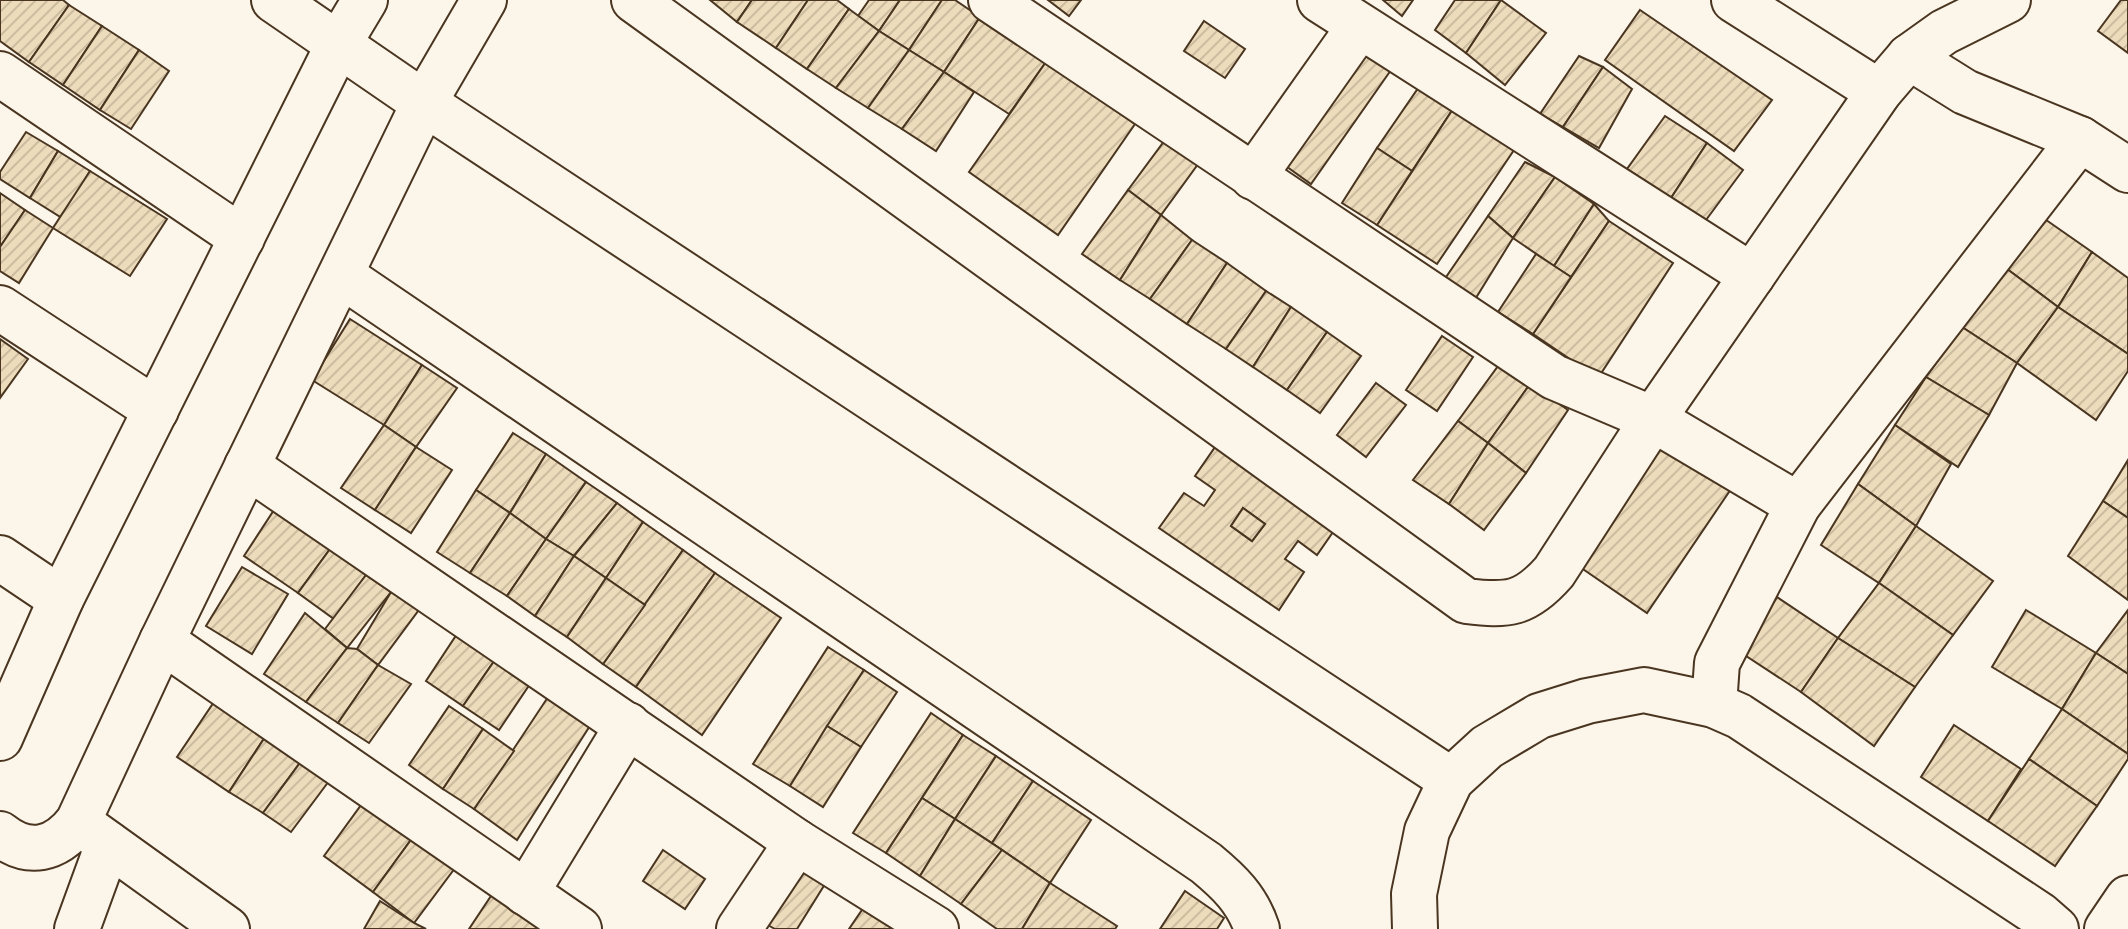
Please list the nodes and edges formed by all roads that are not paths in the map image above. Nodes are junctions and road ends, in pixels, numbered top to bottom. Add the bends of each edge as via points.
1 (274, 0) edge
2 (365, 0) edge
3 (484, 0) edge
4 (634, 0) edge
5 (991, 0) edge
6 (1320, 0) edge
7 (1734, 0) edge
8 (2008, 0) edge
9 (1359, 27) junction
10 (338, 45) junction
11 (1909, 57) junction
12 (0, 74) edge
13 (1879, 92) junction
14 (424, 103) junction
15 (2080, 139) junction
16 (2128, 170) edge
17 (1253, 177) junction
18 (242, 238) junction
19 (341, 275) junction
20 (1752, 276) junction
21 (0, 308) edge
22 (156, 410) junction
23 (1653, 419) junction
24 (247, 466) junction
25 (1798, 505) junction
26 (0, 558) edge
27 (61, 599) junction
28 (162, 641) junction
29 (1714, 705) junction
30 (628, 725) junction
31 (0, 738) edge
32 (1451, 780) junction
33 (93, 833) junction
34 (0, 834) edge
35 (797, 842) junction
36 (526, 893) junction
37 (2128, 898) edge
38 (77, 929) edge
39 (227, 929) edge
40 (579, 929) edge
41 (739, 929) edge
42 (936, 929) edge
43 (1257, 929) edge
44 (1415, 929) edge
45 (2056, 929) edge
46 (2107, 929) edge

1 - 10 street
2 - 10 street
3 - 14 street
4 - 23 street via 1466,601 1505,604 1539,589
5 - 17 street
6 - 9 street
7 - 13 street
8 - 11 street via 1944,32
9 - 17 street
9 - 20 street
10 - 14 street
10 - 18 street
11 - 13 street
11 - 15 street via 1965,92
12 - 18 street
13 - 20 street
14 - 19 street
14 - 32 street
15 - 16 street
15 - 25 street
17 - 23 street via 1554,377
18 - 22 street
19 - 24 street
19 - 43 street via 1206,863 1232,884
20 - 23 street
21 - 22 street
22 - 27 street
23 - 25 street
24 - 28 street
24 - 30 street
25 - 29 street via 1717,663
26 - 27 street
27 - 31 street
28 - 33 street
28 - 36 street
29 - 32 street via 1644,690 1587,701 1539,716 1487,747
29 - 45 street via 1739,716
30 - 35 street
30 - 36 street
32 - 44 street via 1427,831 1414,894
33 - 34 street via 68,835 48,847 26,847
33 - 38 street
33 - 39 street
35 - 41 street
35 - 42 street
36 - 40 street
37 - 46 street

